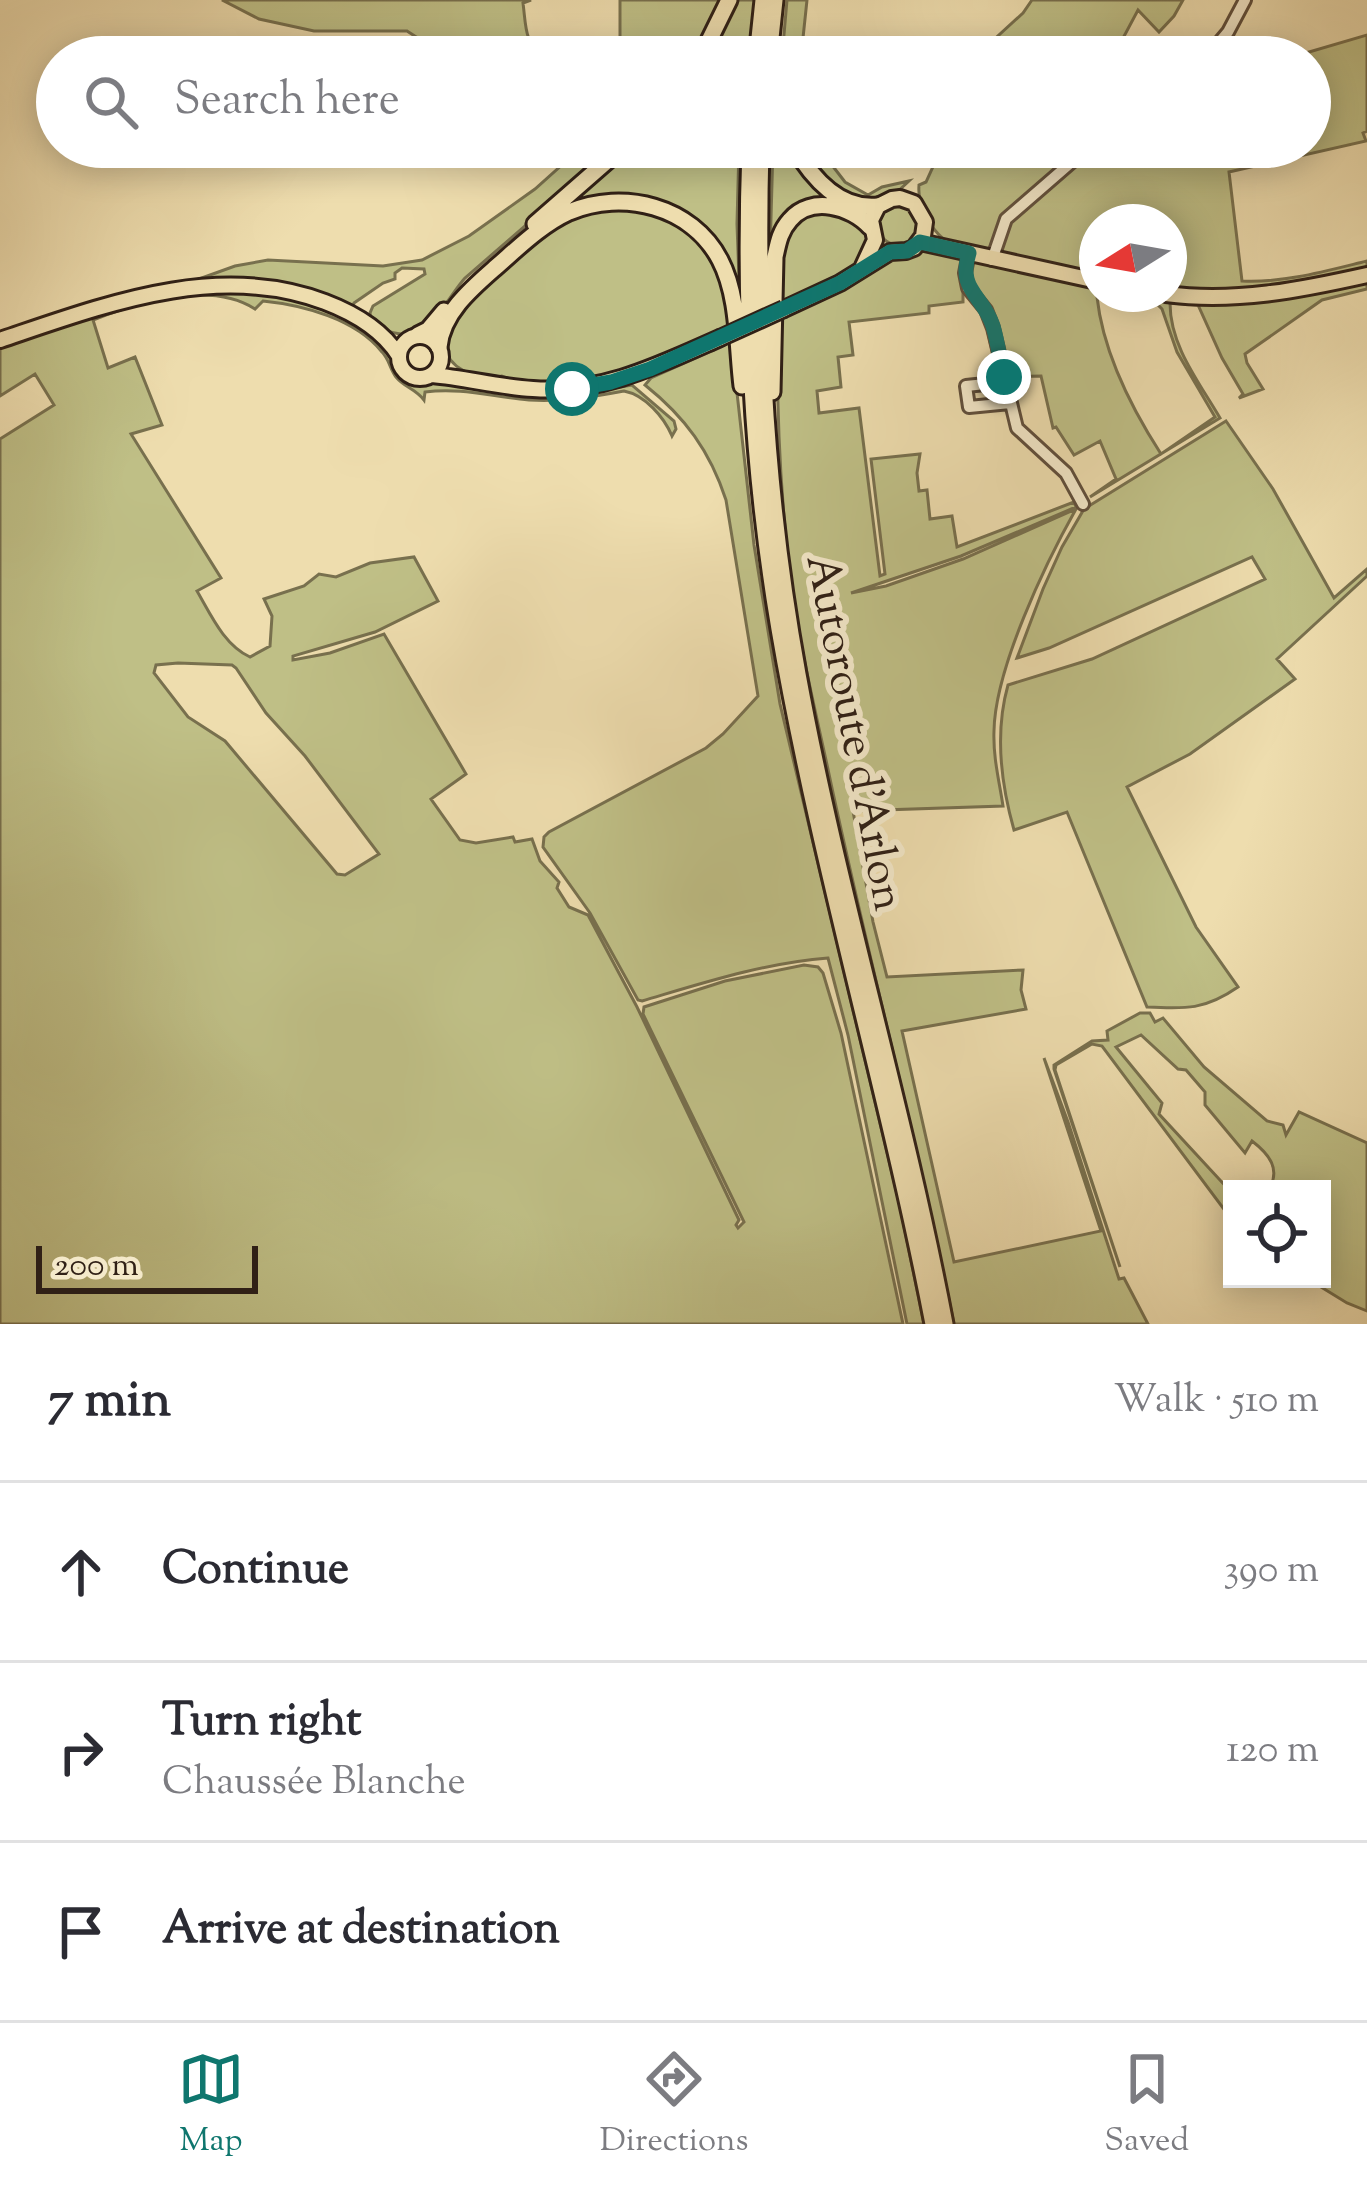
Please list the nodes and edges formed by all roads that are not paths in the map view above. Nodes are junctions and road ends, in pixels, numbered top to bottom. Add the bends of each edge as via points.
1 (729, 0) edge
2 (763, 0) edge
3 (778, 0) edge
4 (1245, 0) edge
5 (711, 36) edge
6 (759, 36) edge
7 (775, 36) edge
8 (1225, 36) edge
9 (599, 168) edge
10 (751, 168) edge
11 (761, 168) edge
12 (808, 168) edge
13 (1064, 168) edge
14 (878, 206) junction
15 (925, 222) junction
16 (872, 234) junction
17 (920, 242) junction
18 (963, 251) junction
19 (890, 252) junction
20 (992, 260) junction
21 (862, 266) junction
22 (1367, 275) edge
23 (1079, 277) edge
24 (1187, 296) edge
25 (372, 327) junction
26 (414, 336) junction
27 (0, 340) edge
28 (440, 352) junction
29 (399, 356) junction
30 (432, 375) junction
31 (472, 380) junction
32 (1005, 382) junction
33 (1010, 403) junction
34 (765, 422) junction
35 (758, 477) junction
36 (1083, 504) dead end
37 (933, 1324) edge
38 (945, 1324) edge

1 - 5 highway
2 - 6 highway
3 - 7 highway
4 - 8 street
9 - 26 highway
10 - 35 highway, Autoroute d'Arlon via 749,357
11 - 34 highway, Autoroute d'Arlon
12 - 14 highway via 847,202
13 - 20 street via 1006,218
14 - 15 main road via 908,200
14 - 16 main road
15 - 17 main road
15 - 18 main road
16 - 19 main road
16 - 21 main road
16 - 34 highway via 860,216 820,206 795,214 780,236
17 - 18 main road
17 - 19 main road
18 - 20 main road
18 - 32 street via 968,288 986,310
19 - 21 main road
20 - 23 main road
21 - 31 main road, bridge via 650,369 592,386 531,389
22 - 24 main road via 1252,296
25 - 26 main road
25 - 27 main road via 306,295 227,284 124,302
25 - 29 main road
26 - 28 main road via 430,338
26 - 29 main road
28 - 30 main road
28 - 31 main road
28 - 35 highway via 454,309 538,231 595,204 649,204 680,218 719,258
29 - 30 main road via 407,374
30 - 31 main road
32 - 33 street
32 - 33 street via 966,386 969,407
33 - 36 street via 1017,428 1061,467
34 - 38 highway, Autoroute d'Arlon via 806,718
35 - 37 highway, Autoroute d'Arlon via 800,743

